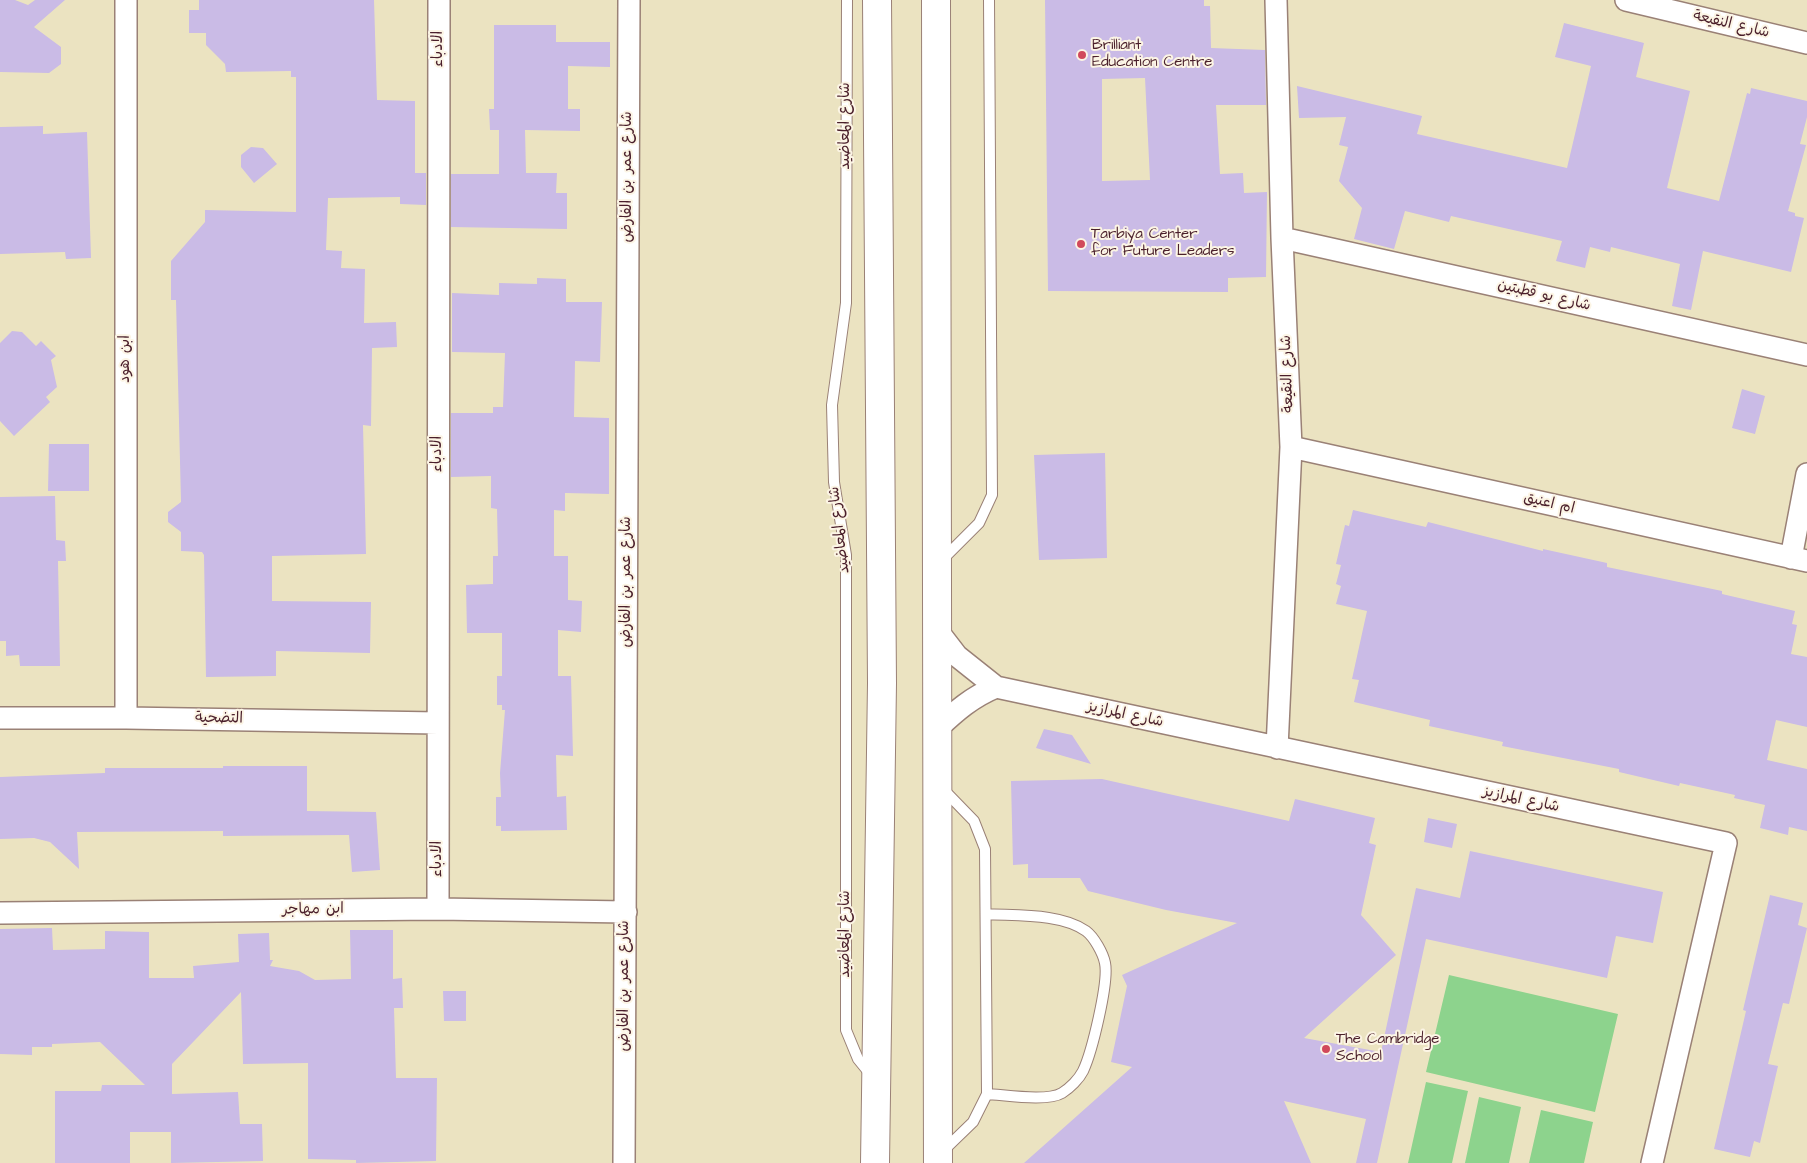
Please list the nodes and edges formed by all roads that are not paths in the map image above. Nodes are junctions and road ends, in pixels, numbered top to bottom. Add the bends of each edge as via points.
1 (126, 0) edge
2 (439, 0) edge
3 (629, 0) edge
4 (847, 0) edge
5 (877, 0) edge
6 (936, 0) edge
7 (989, 0) edge
8 (1276, 0) edge
9 (1626, 0) edge
10 (1807, 43) edge
11 (1282, 238) junction
12 (1807, 355) edge
13 (1290, 447) junction
14 (1807, 474) edge
15 (1799, 560) edge
16 (937, 566) junction
17 (937, 630) junction
18 (996, 687) junction
19 (0, 718) edge
20 (126, 718) junction
21 (438, 724) junction
22 (938, 728) junction
23 (1278, 748) junction
24 (938, 784) junction
25 (438, 909) junction
26 (626, 912) junction
27 (0, 913) edge
28 (986, 914) junction
29 (876, 1081) junction
30 (987, 1094) junction
31 (938, 1160) edge
32 (624, 1163) edge
33 (875, 1163) edge
34 (1652, 1163) edge

1 - 20 street, ابن هود
2 - 21 street, الادباء
3 - 26 street, شارع عمر بن الفارض
4 - 29 lane, شارع المعاضيد via 846,303 832,405 834,482 846,555 846,1030 858,1059
5 - 29 street via 882,683
6 - 16 street
7 - 16 lane via 992,495 979,523
8 - 11 street, شارع النقيعة
9 - 10 street, شارع النقيعة
11 - 12 street, شارع بو قطبتين
11 - 13 street, شارع النقيعة
13 - 15 street, ام اعنيق
13 - 23 street, شارع النقيعة
14 - 15 street
16 - 17 street
17 - 18 street, شارع المرازيز via 957,656
17 - 22 street
18 - 22 street via 963,704
18 - 23 street, شارع المرازيز
19 - 20 street, التضحية
20 - 21 street, التضحية
21 - 25 street, الادباء
22 - 24 street
23 - 34 street, شارع المرازيز via 1726,844
24 - 28 lane via 974,821 985,849
24 - 31 street
25 - 26 street, ابن مهاجر
25 - 27 street, ابن مهاجر
26 - 32 street, شارع عمر بن الفارض
28 - 30 lane
28 - 30 lane via 1032,916 1074,924 1088,932 1105,963 1105,983 1097,1021 1083,1071 1072,1085 1061,1094 1047,1097
29 - 33 street
30 - 31 lane via 973,1122

